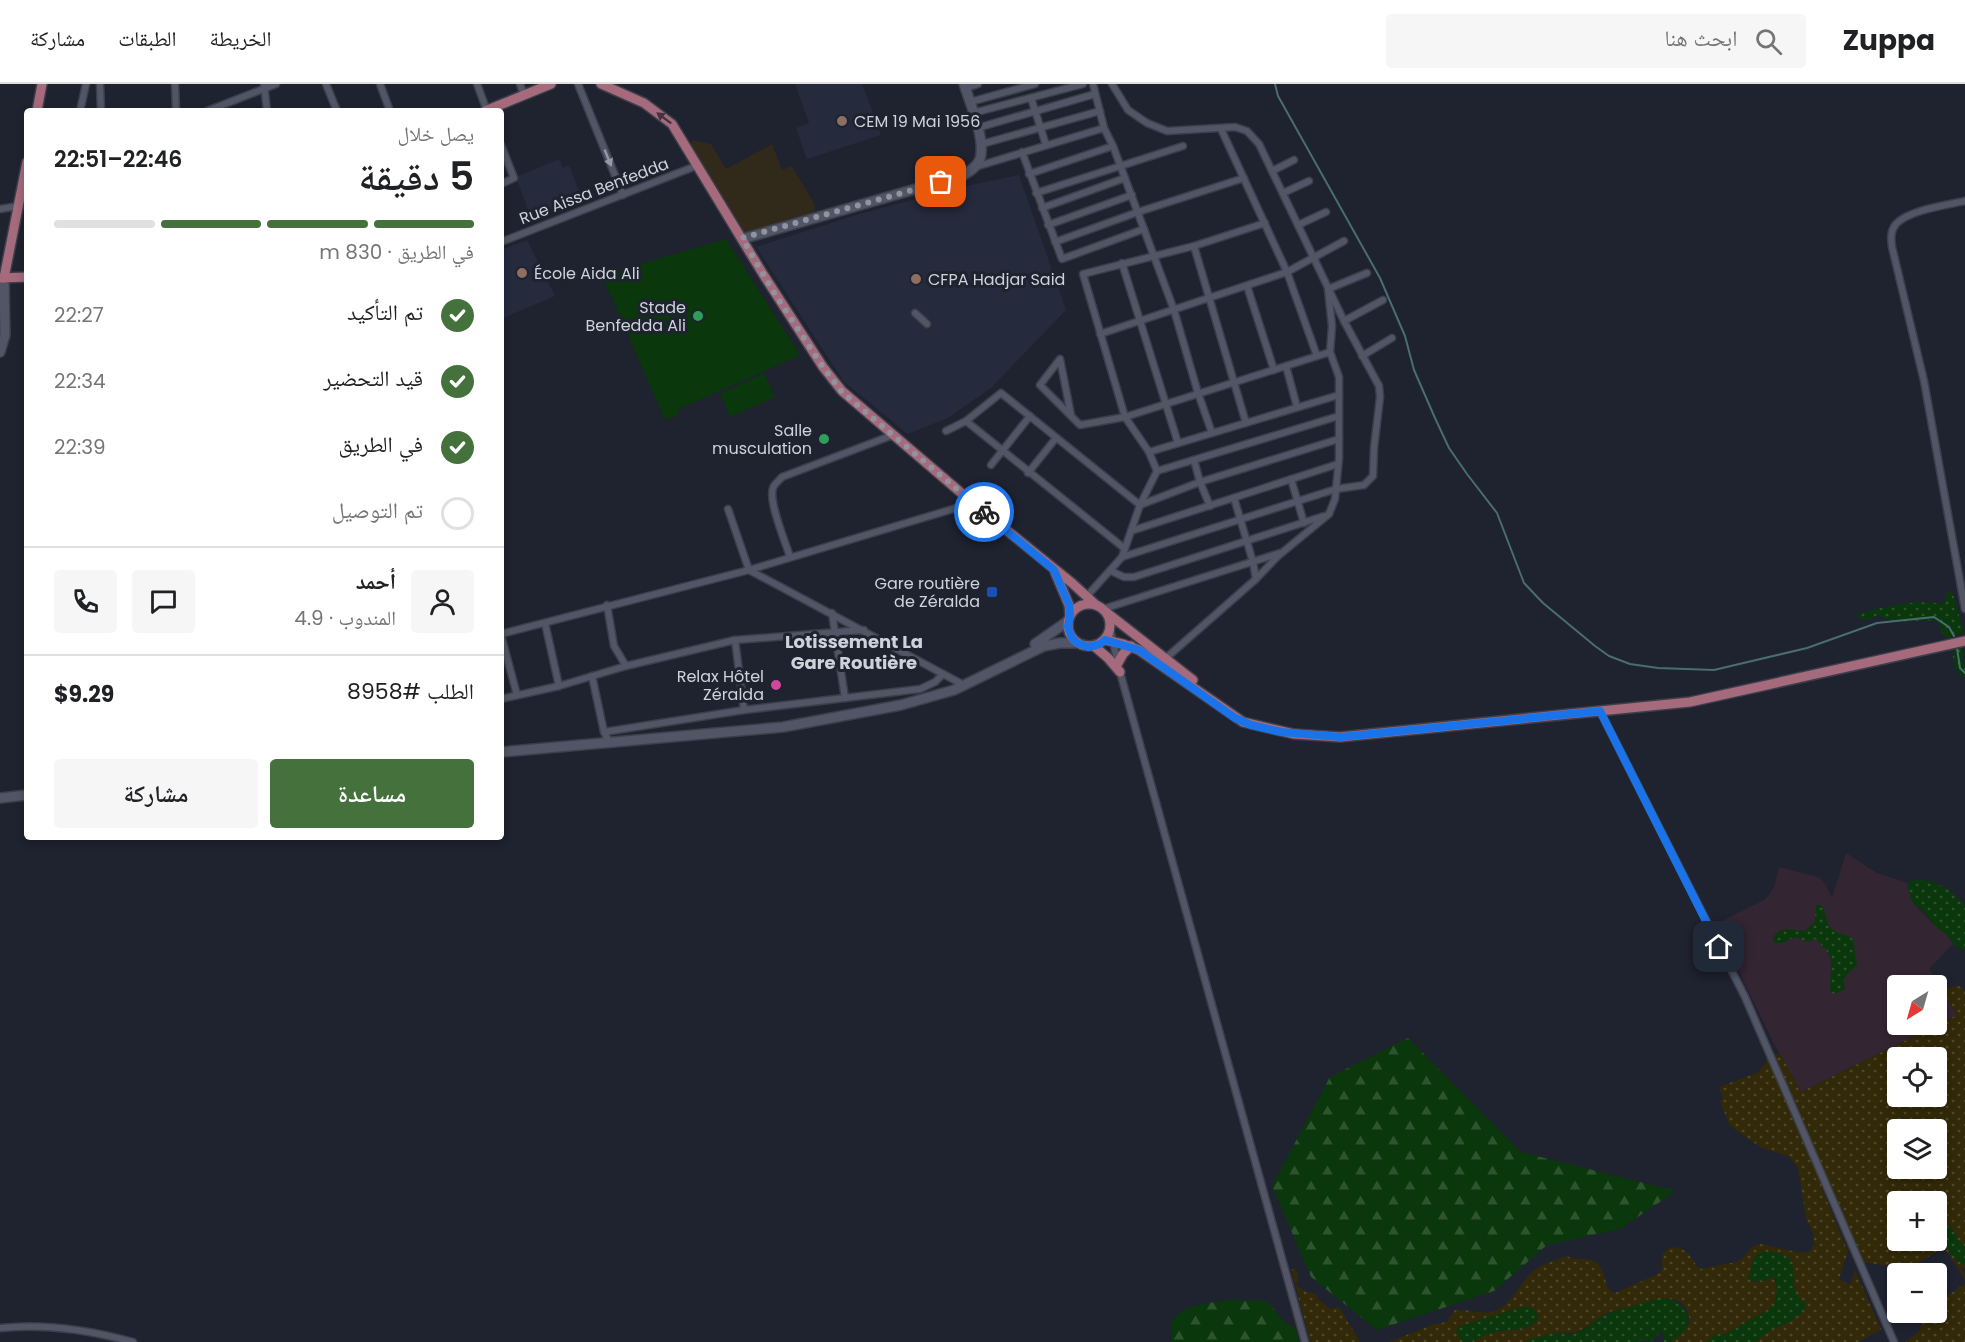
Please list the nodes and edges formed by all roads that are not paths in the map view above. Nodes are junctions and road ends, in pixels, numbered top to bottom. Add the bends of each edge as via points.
1 (42, 84) edge
2 (86, 84) edge
3 (100, 84) edge
4 (175, 84) edge
5 (276, 84) edge
6 (326, 84) edge
7 (380, 84) edge
8 (477, 84) edge
9 (520, 84) edge
10 (551, 84) edge
11 (578, 84) edge
12 (601, 84) edge
13 (978, 84) edge
14 (1035, 84) edge
15 (1083, 84) edge
16 (1093, 84) edge
17 (1112, 84) edge
18 (264, 86) edge
19 (965, 86) edge
20 (1095, 94) junction
21 (524, 95) junction
22 (1031, 98) junction
23 (970, 102) junction
24 (38, 108) edge
25 (81, 108) edge
26 (101, 108) edge
27 (176, 108) edge
28 (214, 108) edge
29 (267, 108) edge
30 (336, 108) edge
31 (389, 108) edge
32 (486, 108) edge
33 (494, 108) edge
34 (1035, 111) junction
35 (1100, 111) junction
36 (973, 113) junction
37 (1040, 127) junction
38 (977, 128) junction
39 (1104, 129) junction
40 (1221, 129) junction
41 (982, 144) junction
42 (1046, 145) junction
43 (1113, 146) junction
44 (1184, 146) dead end
45 (1022, 152) junction
46 (504, 153) edge
47 (1294, 160) dead end
48 (1120, 165) junction
49 (696, 166) junction
50 (974, 168) junction
51 (1272, 171) junction
52 (1029, 174) junction
53 (24, 177) edge
54 (1125, 178) junction
55 (1244, 178) junction
56 (1309, 181) dead end
57 (504, 183) edge
58 (1036, 193) junction
59 (1283, 193) junction
60 (623, 195) junction
61 (1132, 195) junction
62 (1965, 201) edge
63 (18, 207) junction
64 (0, 208) edge
65 (1042, 208) junction
66 (1138, 212) junction
67 (1326, 212) dead end
68 (1265, 223) junction
69 (1048, 225) junction
70 (1298, 225) junction
71 (1144, 229) junction
72 (742, 238) junction
73 (504, 241) edge
74 (1055, 242) junction
75 (1344, 242) dead end
76 (1194, 246) junction
77 (1154, 256) junction
78 (1314, 257) junction
79 (1122, 263) junction
80 (1287, 272) junction
81 (1367, 273) dead end
82 (24, 277) edge
83 (2, 278) edge
84 (1247, 285) junction
85 (1328, 289) junction
86 (1209, 298) junction
87 (1383, 300) dead end
88 (1174, 309) junction
89 (915, 313) dead end
90 (1140, 320) junction
91 (1344, 321) junction
92 (927, 324) dead end
93 (1100, 334) junction
94 (1392, 338) dead end
95 (0, 352) edge
96 (1330, 352) junction
97 (1317, 356) junction
98 (1362, 356) junction
99 (1286, 366) junction
100 (1274, 370) junction
101 (1235, 382) junction
102 (1198, 393) junction
103 (1339, 395) junction
104 (1166, 403) junction
105 (1297, 407) junction
106 (1071, 415) junction
107 (1030, 416) junction
108 (1339, 416) junction
109 (1125, 417) junction
110 (966, 421) junction
111 (1246, 423) junction
112 (946, 431) dead end
113 (1212, 433) junction
114 (893, 435) junction
115 (1056, 438) junction
116 (1339, 439) junction
117 (1179, 443) junction
118 (1002, 451) junction
119 (1149, 452) junction
120 (1194, 460) junction
121 (1338, 464) junction
122 (991, 465) dead end
123 (1157, 471) junction
124 (1028, 473) junction
125 (1291, 480) junction
126 (1200, 482) junction
127 (1336, 489) junction
128 (1234, 498) junction
129 (1298, 501) junction
130 (973, 503) junction
131 (1140, 505) junction
132 (1210, 506) junction
133 (728, 509) dead end
134 (1329, 514) junction
135 (1240, 518) junction
136 (1304, 523) junction
137 (1131, 531) junction
138 (1247, 541) junction
139 (1124, 548) junction
140 (1281, 553) junction
141 (790, 557) junction
142 (1122, 557) junction
143 (1253, 562) junction
144 (749, 570) junction
145 (1054, 570) junction
146 (1111, 571) junction
147 (1256, 579) junction
148 (1088, 596) junction
149 (607, 605) junction
150 (1102, 609) junction
151 (1965, 609) edge
152 (832, 613) junction
153 (1069, 618) junction
154 (544, 622) junction
155 (864, 630) junction
156 (836, 633) junction
157 (504, 634) edge
158 (735, 640) junction
159 (1109, 641) junction
160 (1965, 641) edge
161 (1077, 643) junction
162 (504, 646) edge
163 (1094, 646) junction
164 (1131, 646) junction
165 (1166, 658) junction
166 (626, 666) junction
167 (1119, 668) junction
168 (943, 674) junction
169 (592, 676) junction
170 (960, 683) junction
171 (559, 686) junction
172 (943, 692) junction
173 (518, 695) junction
174 (504, 698) edge
175 (845, 698) junction
176 (744, 710) junction
177 (1600, 711) junction
178 (1268, 728) junction
179 (604, 732) junction
180 (610, 742) junction
181 (504, 752) edge
182 (0, 792) edge
183 (24, 795) edge
184 (15, 796) junction
185 (0, 798) edge
186 (0, 1328) edge
187 (133, 1342) edge
188 (1305, 1342) edge
189 (1894, 1342) edge

1 - 24 main road
2 - 25 street
3 - 26 street
4 - 27 street
5 - 18 street
6 - 30 street
7 - 31 street
8 - 32 street
9 - 21 street
10 - 21 main road
11 -> 60 street
49 -> 12 main road via 672,124 644,103
13 - 19 street
14 - 23 street
15 - 22 street
16 - 20 street
17 - 40 street via 1128,110 1157,127 1167,131
18 - 28 street
18 - 29 street
19 - 23 main road
20 - 34 street
20 - 35 street
21 - 33 main road
22 - 34 street
22 - 36 street
23 - 36 main road
34 - 37 street
34 - 38 street
35 - 37 street
35 - 39 street
36 - 38 main road
37 - 41 street
37 - 42 street
38 - 41 main road
39 - 42 street
39 - 43 street
40 - 51 street via 1235,127 1247,131 1259,144
40 - 55 street
41 - 50 main road
42 - 45 street
43 - 48 street
43 - 52 street
44 - 48 street
45 - 50 street
45 - 52 street
46 - 57 street via 514,178
47 - 51 street
48 - 54 street
48 - 58 street
49 - 60 street, Rue Aissa Benfedda
49 - 72 main road
50 - 72 main road via 964,176
51 - 59 street
52 - 58 street
53 - 63 main road
54 - 61 street
54 - 65 street
55 - 66 street
55 - 68 street
56 - 59 street
58 - 65 street
59 - 70 street
60 - 73 street, Rue Aissa Benfedda
61 - 66 street
61 - 69 street
62 - 151 street via 1908,216 1891,235 1924,381
63 - 64 street
63 - 83 main road
65 - 69 street
66 - 71 street
66 - 74 street
67 - 70 street
68 - 76 street
68 - 80 street
69 - 74 street
70 - 78 street
71 - 74 street via 1062,259
71 - 77 street
72 - 114 main road via 842,392
75 - 78 street
76 - 77 street
76 - 86 street
77 - 79 street
77 - 88 street
78 - 80 street
78 - 85 street
79 - 90 street
79 - 93 street via 1083,274
80 - 84 street
80 - 97 street
81 - 85 street
82 - 83 main road
83 - 95 main road via 5,334
84 - 86 street
84 - 100 street
85 - 91 street
85 - 96 street
86 - 88 street
86 - 101 street
87 - 91 street
88 - 90 street
88 - 102 street
89 - 92 street
90 - 93 street
90 - 104 street
91 - 98 street
93 - 109 street
94 - 98 street
96 - 97 street
96 - 103 street via 1339,377
97 - 99 street
98 - 127 street via 1379,387 1380,397 1373,476 1364,485
99 - 100 street
99 - 105 street
100 - 101 street
101 - 102 street
101 - 111 street
102 - 104 street
102 - 113 street
103 - 105 street
103 - 108 street
104 - 109 street
104 - 117 street
105 - 111 street
106 - 106 street via 1062,370 1060,359 1040,385
106 - 109 street via 1080,424
107 - 110 street via 1001,393
107 - 115 street
107 - 118 street
108 - 116 street
108 - 120 street
109 - 119 street
110 - 112 street
110 - 118 street
111 - 113 street
113 - 117 street
114 - 130 main road
114 - 141 street via 782,477 776,484 772,500
115 - 124 street
115 - 131 street
116 - 121 street
116 - 126 street
117 - 119 street
118 - 122 street
118 - 124 street
119 - 123 street
120 - 123 street
120 - 126 street
121 - 125 street
121 - 127 street
123 - 131 street
124 - 139 street
125 - 128 street
125 - 129 street
126 - 131 street
126 - 132 street
127 - 129 street
127 - 134 street
128 - 132 street
128 - 135 street
129 - 135 street
129 - 136 street
130 - 141 street
130 - 145 main road
131 - 137 street
132 - 137 street
133 - 144 street
134 - 136 street
134 - 140 street
135 - 138 street
135 - 142 street
136 - 138 street
137 - 139 street
138 - 143 street
138 - 146 street via 1134,577
139 - 142 street
140 - 143 street
140 - 147 street
141 - 144 street
142 - 146 street
143 - 147 street
143 - 150 street
144 - 149 street
144 - 152 street
145 - 148 main road
145 - 153 main road via 1069,605
146 - 148 street
147 - 165 street
148 - 150 main road
149 - 154 street
149 - 166 street via 614,646
150 - 153 main road via 1090,604 1078,607
150 - 159 main road via 1110,623
150 - 165 main road
152 - 155 street
152 - 156 street
153 - 161 main road via 1069,633
153 - 170 main road via 1042,641
154 - 157 street
154 - 171 street
155 - 156 street
155 - 168 street
156 - 158 street
156 - 175 street
158 - 166 street
158 - 176 street
159 - 163 main road
159 - 164 main road
159 - 167 street
160 - 177 main road via 1690,702
161 - 163 main road
161 - 172 main road via 1044,646
162 - 173 street
163 - 167 main road
164 - 167 main road via 1123,654
164 - 178 main road via 1235,718
165 - 178 main road via 1227,706
166 - 169 street
167 - 188 street
168 - 170 street
168 - 175 street via 920,689
169 - 171 street
169 - 179 street
170 - 172 main road
171 - 173 street
172 - 180 main road via 901,705 783,727
173 - 174 street
175 - 176 street
176 - 179 street
177 - 178 main road via 1340,737
177 - 189 street via 1745,997
179 - 180 street
180 - 181 main road
182 - 184 main road
183 - 184 main road
184 - 185 main road
186 - 187 street via 47,1326

